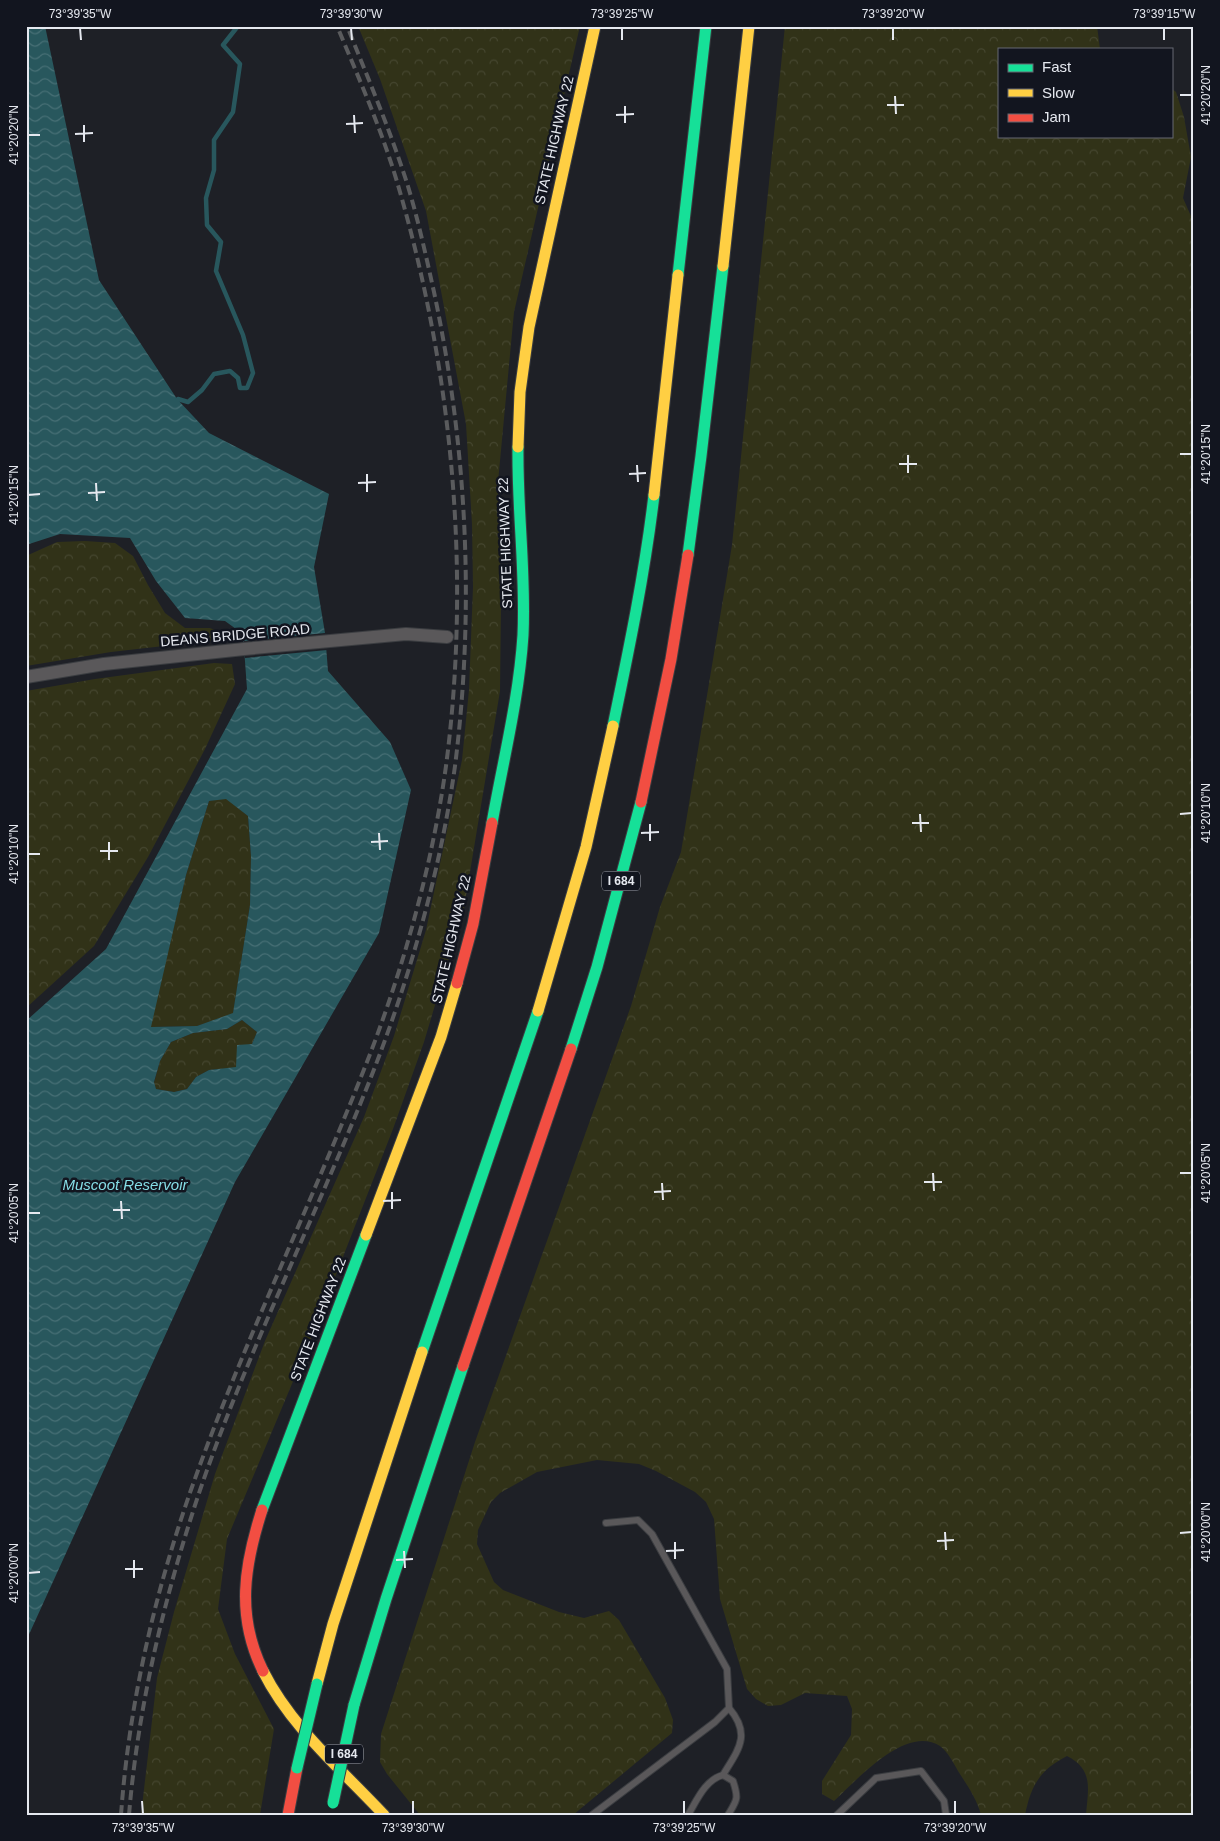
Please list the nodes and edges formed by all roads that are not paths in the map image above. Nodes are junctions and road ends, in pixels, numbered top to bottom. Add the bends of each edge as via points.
1 (595, 26) edge
2 (706, 26) edge
3 (749, 26) edge
4 (447, 637) dead end
5 (26, 677) edge
6 (606, 1524) dead end
7 (729, 1708) junction
8 (723, 1775) junction
9 (288, 1815) edge
10 (331, 1815) edge
11 (384, 1815) edge
12 (592, 1815) edge
13 (688, 1815) edge
14 (728, 1815) edge
15 (837, 1815) edge
16 (946, 1815) edge

1 - 11 main road, STATE HIGHWAY 22 via 539,274 524,358 517,464 523,588 520,660 473,924 441,1036 268,1496 253,1540 246,1575 244,1600 248,1630 255,1657 266,1680 298,1726
2 - 9 main road, bridge via 650,528 605,767 576,883 539,1007 333,1624
3 - 10 main road, I 684, bridge via 694,516 647,778 580,1021 424,1476 373,1637 354,1705
4 - 5 street, DEANS BRIDGE ROAD via 406,634 244,649 104,664
6 - 7 lane via 638,1520 652,1534 727,1669
7 - 8 lane via 738,1719 743,1737
7 - 12 lane
8 - 13 lane via 708,1783
8 - 14 lane via 733,1781 736,1789 737,1799
15 - 16 lane via 876,1778 921,1771 944,1801

